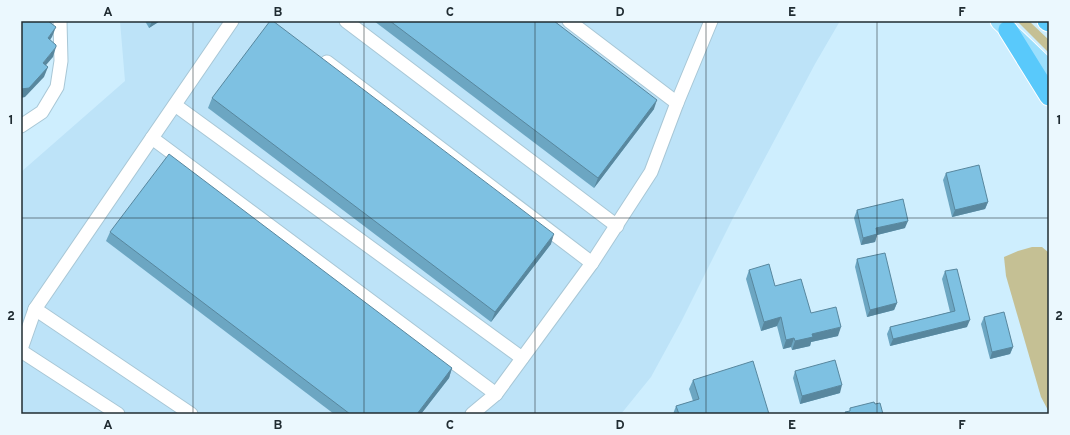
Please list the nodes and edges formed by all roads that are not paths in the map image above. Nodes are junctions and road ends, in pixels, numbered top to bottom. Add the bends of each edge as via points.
1 (60, 21) edge
2 (232, 21) edge
3 (346, 21) edge
4 (569, 21) edge
5 (711, 21) edge
6 (1038, 21) edge
7 (1003, 25) edge
8 (1049, 32) edge
9 (317, 54) edge
10 (1049, 69) edge
11 (1049, 96) edge
12 (677, 103) junction
13 (175, 105) junction
14 (21, 126) edge
15 (152, 138) junction
16 (617, 226) junction
17 (592, 262) junction
18 (35, 310) junction
19 (21, 350) edge
20 (522, 358) junction
21 (496, 394) junction
22 (118, 414) edge
23 (191, 414) edge
24 (472, 414) edge

1 - 14 lane via 61,61 57,87 42,112
2 - 13 lane
3 - 16 lane
4 - 12 lane
5 - 12 lane
6 - 8 main road
7 - 10 main road
7 - 11 highway
9 - 17 lane
12 - 16 lane via 651,172
13 - 15 lane
13 - 20 lane
15 - 18 lane
15 - 21 lane
16 - 17 lane
17 - 20 lane
18 - 19 lane
18 - 23 lane
19 - 22 lane
20 - 21 lane
21 - 24 lane

